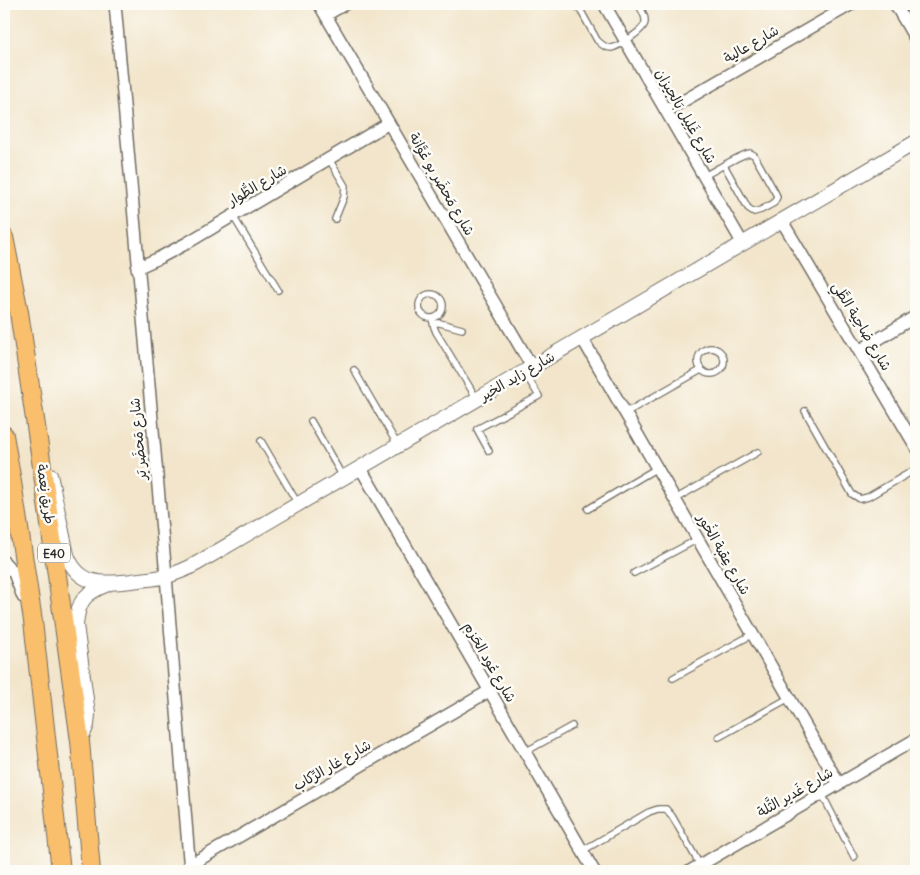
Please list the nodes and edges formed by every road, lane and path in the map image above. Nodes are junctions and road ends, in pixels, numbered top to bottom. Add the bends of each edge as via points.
1 (115, 4) edge
2 (319, 4) edge
3 (345, 4) edge
4 (577, 4) edge
5 (604, 4) edge
6 (638, 4) edge
7 (852, 4) edge
8 (894, 4) edge
9 (916, 14) edge
10 (326, 15) junction
11 (905, 21) junction
12 (916, 40) edge
13 (625, 41) junction
14 (666, 111) junction
15 (389, 123) junction
16 (916, 142) edge
17 (329, 159) junction
18 (724, 165) junction
19 (704, 176) junction
20 (234, 216) junction
21 (335, 219) dead end
22 (782, 221) junction
23 (4, 237) edge
24 (743, 244) junction
25 (138, 268) junction
26 (278, 290) dead end
27 (916, 316) edge
28 (433, 321) junction
29 (462, 329) dead end
30 (582, 338) junction
31 (859, 350) junction
32 (354, 370) dead end
33 (528, 370) junction
34 (701, 370) junction
35 (477, 399) junction
36 (805, 411) dead end
37 (625, 413) junction
38 (311, 421) dead end
39 (4, 435) edge
40 (261, 441) dead end
41 (398, 445) junction
42 (916, 447) edge
43 (489, 451) dead end
44 (758, 452) dead end
45 (40, 453) junction
46 (360, 467) junction
47 (657, 468) junction
48 (916, 469) edge
49 (343, 477) junction
50 (12, 482) junction
51 (675, 499) junction
52 (298, 504) junction
53 (588, 509) dead end
54 (4, 528) edge
55 (698, 539) junction
56 (4, 562) edge
57 (634, 573) dead end
58 (166, 576) junction
59 (109, 583) junction
60 (33, 620) junction
61 (753, 634) junction
62 (673, 678) dead end
63 (490, 691) junction
64 (790, 698) junction
65 (572, 726) dead end
66 (719, 737) dead end
67 (916, 739) edge
68 (80, 741) junction
69 (525, 752) junction
70 (839, 784) junction
71 (822, 794) junction
72 (582, 851) junction
73 (854, 857) dead end
74 (190, 868) edge
75 (695, 868) edge
76 (61, 871) edge
77 (92, 871) edge
78 (594, 871) edge

1 - 25 street, شارع مَحضَر بَر
2 - 10 street, شارع مَحضَر بو عُوَّانة
3 - 10 street
4 - 13 lane via 601,44 613,48
5 - 13 street, شارع غَلِيل بَالجيزان
6 - 13 lane via 645,17 645,26
7 - 14 street, شارع عالية
8 - 11 street
9 - 11 lane
10 - 15 street, شارع مَحضَر بو عُوَّانة
11 - 12 street
13 - 14 street, شارع غَلِيل بَالجيزان
14 - 19 street, شارع غَلِيل بَالجيزان
15 - 17 street, شارع الطُّوار
15 - 33 street, شارع مَحضَر بو عُوَّانة
16 - 22 street, شارع زايد الخير
17 - 20 street, شارع الطُّوار
17 - 21 lane via 345,186
18 - 18 lane via 748,152 752,154 776,194 774,203 757,212 750,210
18 - 19 lane
19 - 24 street, شارع غَلِيل بَالجيزان
20 - 25 street, شارع الطُّوار
20 - 26 lane
22 - 24 street, شارع زايد الخير
22 - 31 street, شارع ضاحِية الطَّي
23 - 45 main road, طريق نِعمة / E40
24 - 30 street, شارع زايد الخير
25 - 58 street, شارع مَحضَر بَر
27 - 31 street
28 - 28 lane via 443,308 442,300 429,293 418,304 419,311
28 - 29 lane
28 - 35 lane via 436,332
30 - 33 street, شارع زايد الخير
30 - 37 street, شارع عِقبة الخُور
31 - 42 street, شارع ضاحِية الطَّي
32 - 41 lane
33 - 35 street, شارع زايد الخير
33 - 43 lane via 539,396 477,429
34 - 34 lane via 715,374 722,368 721,353 706,349 700,354
34 - 37 lane
35 - 41 street, شارع زايد الخير
36 - 48 lane via 852,494 860,499
37 - 47 street, شارع عِقبة الخُور
38 - 49 lane
39 - 50 main road, E40
40 - 52 lane
41 - 46 street, شارع زايد الخير
44 - 51 lane
45 - 59 street via 53,486 70,565 86,578
45 - 68 main road, طريق نِعمة / E40
46 - 49 street, شارع زايد الخير
46 - 63 street, شارع عُود الحَزم
47 - 51 street, شارع عِقبة الخُور
47 - 53 lane
49 - 52 street, شارع زايد الخير
50 - 54 street
50 - 60 main road, E40
51 - 55 street, شارع عِقبة الخُور
52 - 58 street, شارع زايد الخير via 196,564
55 - 57 lane
55 - 61 street, شارع عِقبة الخُور
56 - 60 street via 14,572
58 - 59 street, شارع زايد الخير
58 - 74 street, شارع مَحضَر بَر
59 - 68 street via 86,595 77,614 88,714
60 - 76 main road, E40
61 - 62 lane
61 - 64 street, شارع عِقبة الخُور
63 - 69 street, شارع عُود الحَزم
63 - 74 street, شارع غار الرِّكاب
64 - 66 lane
64 - 70 street, شارع عِقبة الخُور
65 - 69 lane
67 - 70 street, شارع غَدير الثَّلة
68 - 77 main road, طريق نِعمة / E40
69 - 72 street, شارع عُود الحَزم
70 - 71 street, شارع غَدير الثَّلة
71 - 73 lane
71 - 75 street, شارع غَدير الثَّلة
72 - 75 lane via 649,812 666,809
72 - 78 street, شارع عُود الحَزم

